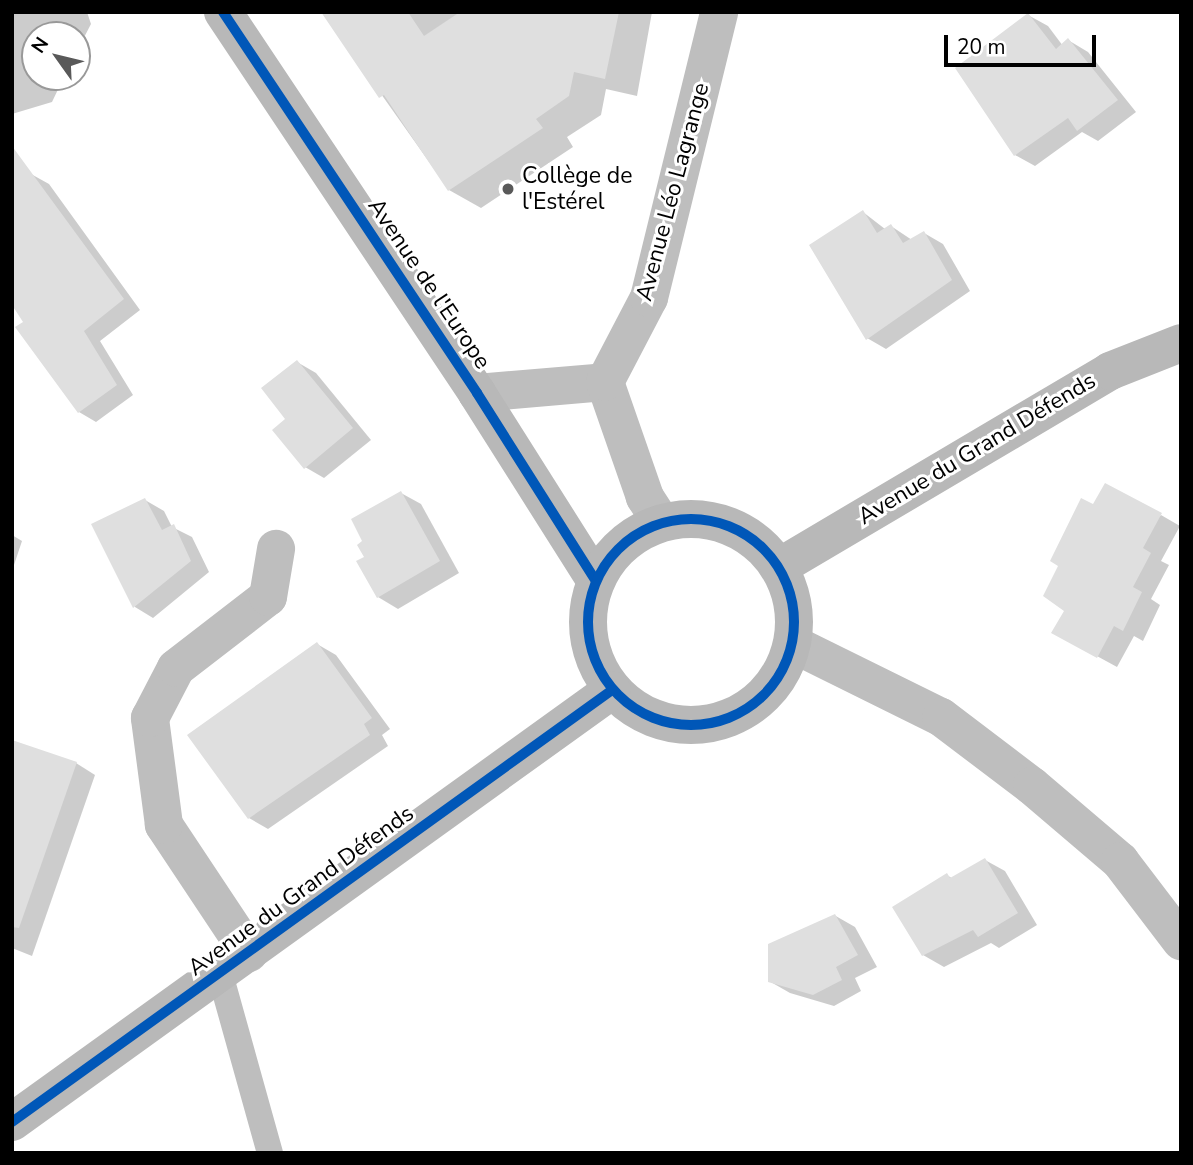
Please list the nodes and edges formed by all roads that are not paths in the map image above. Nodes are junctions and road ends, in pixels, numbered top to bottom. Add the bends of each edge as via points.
1 (223, 12) edge
2 (719, 12) edge
3 (1181, 343) edge
4 (606, 382) junction
5 (477, 393) junction
6 (661, 522) junction
7 (276, 550) dead end
8 (779, 567) junction
9 (596, 581) junction
10 (793, 644) junction
11 (612, 690) junction
12 (1181, 941) edge
13 (235, 964) junction
14 (12, 1122) edge
15 (270, 1153) edge

1 - 5 street, Avenue de l'Europe
2 - 4 street, Avenue Léo Lagrange via 649,298
3 - 8 street, Avenue du Grand Défends via 1110,371
4 - 5 street
4 - 6 street via 645,497
5 - 9 street, Avenue de l'Europe
6 - 8 street via 695,518 728,524 758,541
6 - 9 street via 634,535 611,555
7 - 13 street via 268,597 176,668 150,718 164,825
8 - 10 street via 795,617
9 - 11 street via 589,603 591,649
10 - 11 street via 783,671 766,694 743,712 717,723 688,726 660,721 634,709
10 - 12 street via 941,717 1032,786 1120,861
11 - 13 street, Avenue du Grand Défends
13 - 14 street, Avenue du Grand Défends
13 - 15 lane

